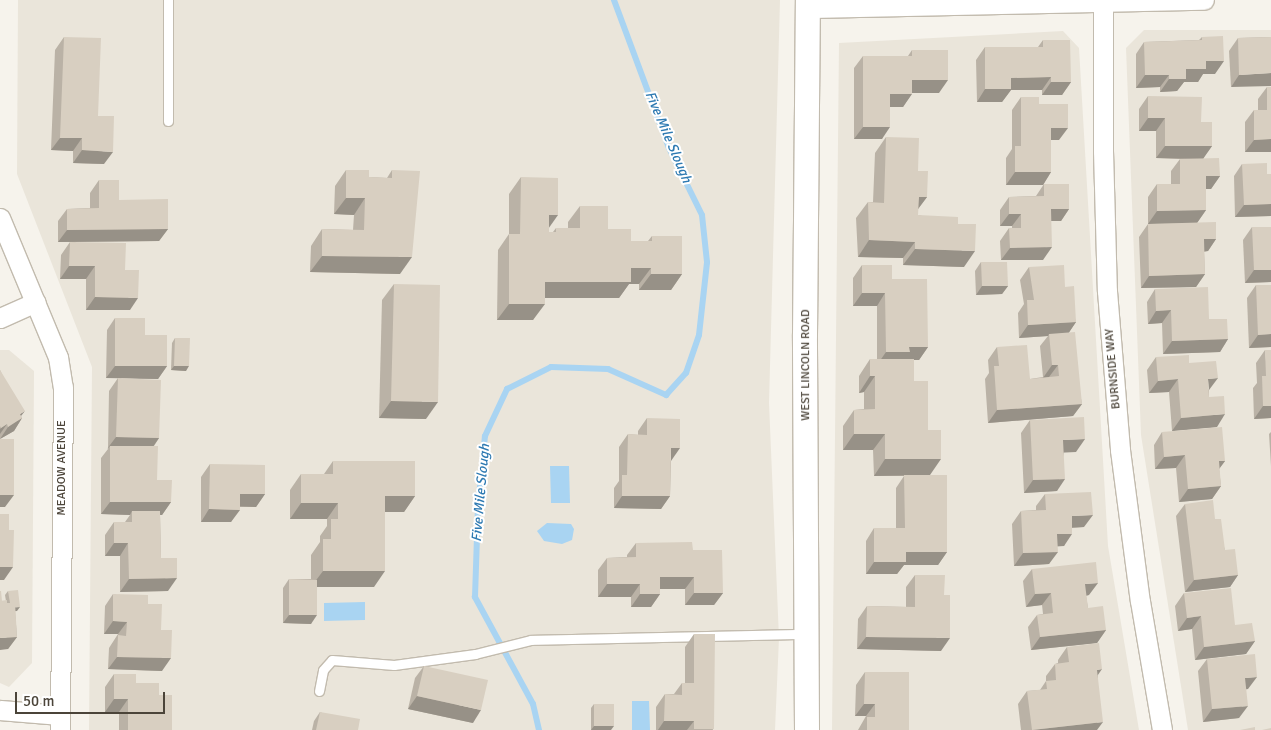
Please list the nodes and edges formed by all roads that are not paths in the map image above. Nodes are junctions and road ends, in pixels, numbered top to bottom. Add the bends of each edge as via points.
1 (168, 0) edge
2 (1204, 0) edge
3 (808, 4) edge
4 (1103, 4) junction
5 (168, 121) dead end
6 (0, 218) edge
7 (36, 302) junction
8 (0, 318) edge
9 (807, 634) junction
10 (319, 691) dead end
11 (0, 710) edge
12 (60, 723) edge
13 (807, 730) edge
14 (1162, 730) edge

1 - 5 lane
2 - 4 street
3 - 4 street
3 - 9 street, WEST LINCOLN ROAD
4 - 14 street, BURNSIDE WAY via 1107,271 1119,440 1140,601
6 - 7 street, MEADOW AVENUE
7 - 8 street
7 - 12 street, MEADOW AVENUE via 58,357 63,387
9 - 10 lane via 531,640 474,654 394,665 332,660 323,670
9 - 13 street, WEST LINCOLN ROAD
11 - 12 street

